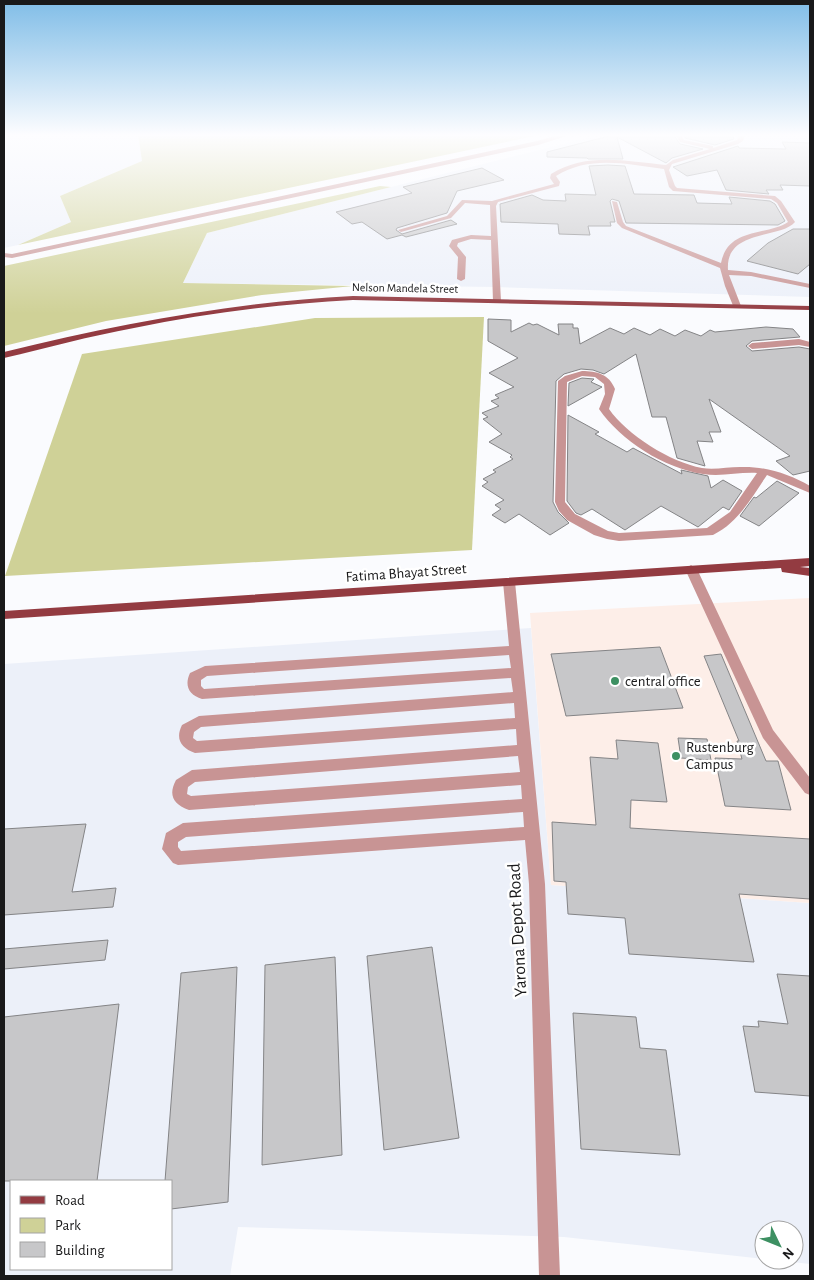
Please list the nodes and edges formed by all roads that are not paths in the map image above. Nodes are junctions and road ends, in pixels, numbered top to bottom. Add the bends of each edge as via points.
1 (305, 194) edge
2 (526, 194) edge
3 (727, 194) edge
4 (614, 202) dead end
5 (494, 203) junction
6 (401, 230) dead end
7 (494, 238) junction
8 (8, 255) edge
9 (4, 259) edge
10 (724, 269) junction
11 (461, 279) dead end
12 (810, 286) edge
13 (496, 301) junction
14 (737, 306) junction
15 (810, 308) edge
16 (810, 345) edge
17 (752, 346) dead end
18 (4, 354) edge
19 (764, 471) junction
20 (810, 490) edge
21 (810, 562) edge
22 (764, 566) junction
23 (691, 569) junction
24 (810, 572) edge
25 (510, 582) junction
26 (4, 615) edge
27 (516, 650) junction
28 (517, 673) junction
29 (520, 697) junction
30 (523, 723) junction
31 (525, 750) junction
32 (528, 778) junction
33 (810, 789) edge
34 (530, 805) junction
35 (532, 832) junction
36 (550, 1276) edge

1 - 8 street
2 - 5 street
3 - 10 street via 773,197 780,202 792,222 741,241 728,253
4 - 10 street via 620,224 624,227
5 - 6 street via 464,201 449,217
5 - 7 street
7 - 11 street via 471,237 455,242 455,250 462,257
7 - 13 street
8 - 9 street
10 - 12 street
10 - 14 street
13 - 14 main road, Nelson Mandela Street
13 - 18 main road, Nelson Mandela Street via 353,298 267,303 166,318
14 - 15 main road, Nelson Mandela Street
16 - 17 street via 799,342
19 - 19 street via 703,470 677,462 628,435 612,421 604,409 610,388 608,382 586,373 568,375 563,381 560,502 571,517 598,532 619,537 709,532 730,518
19 - 20 street
21 - 22 main road, Fatima Bhayat Street
22 - 23 main road, Fatima Bhayat Street
22 - 24 main road
23 - 25 main road, Fatima Bhayat Street
23 - 33 street via 768,734
25 - 26 main road, Fatima Bhayat Street
25 - 27 street, Yarona Depot Road
27 - 28 street, Yarona Depot Road
27 - 28 street via 205,671 195,677 194,688 202,694
28 - 29 street, Yarona Depot Road
29 - 30 street, Yarona Depot Road
29 - 30 street via 199,722 187,729 186,741 195,747
30 - 31 street, Yarona Depot Road
31 - 32 street, Yarona Depot Road
31 - 32 street via 192,776 180,784 179,797 189,803
32 - 34 street, Yarona Depot Road
34 - 35 street, Yarona Depot Road
34 - 35 street via 183,830 171,838 170,849 178,858
35 - 36 street, Yarona Depot Road via 537,884

